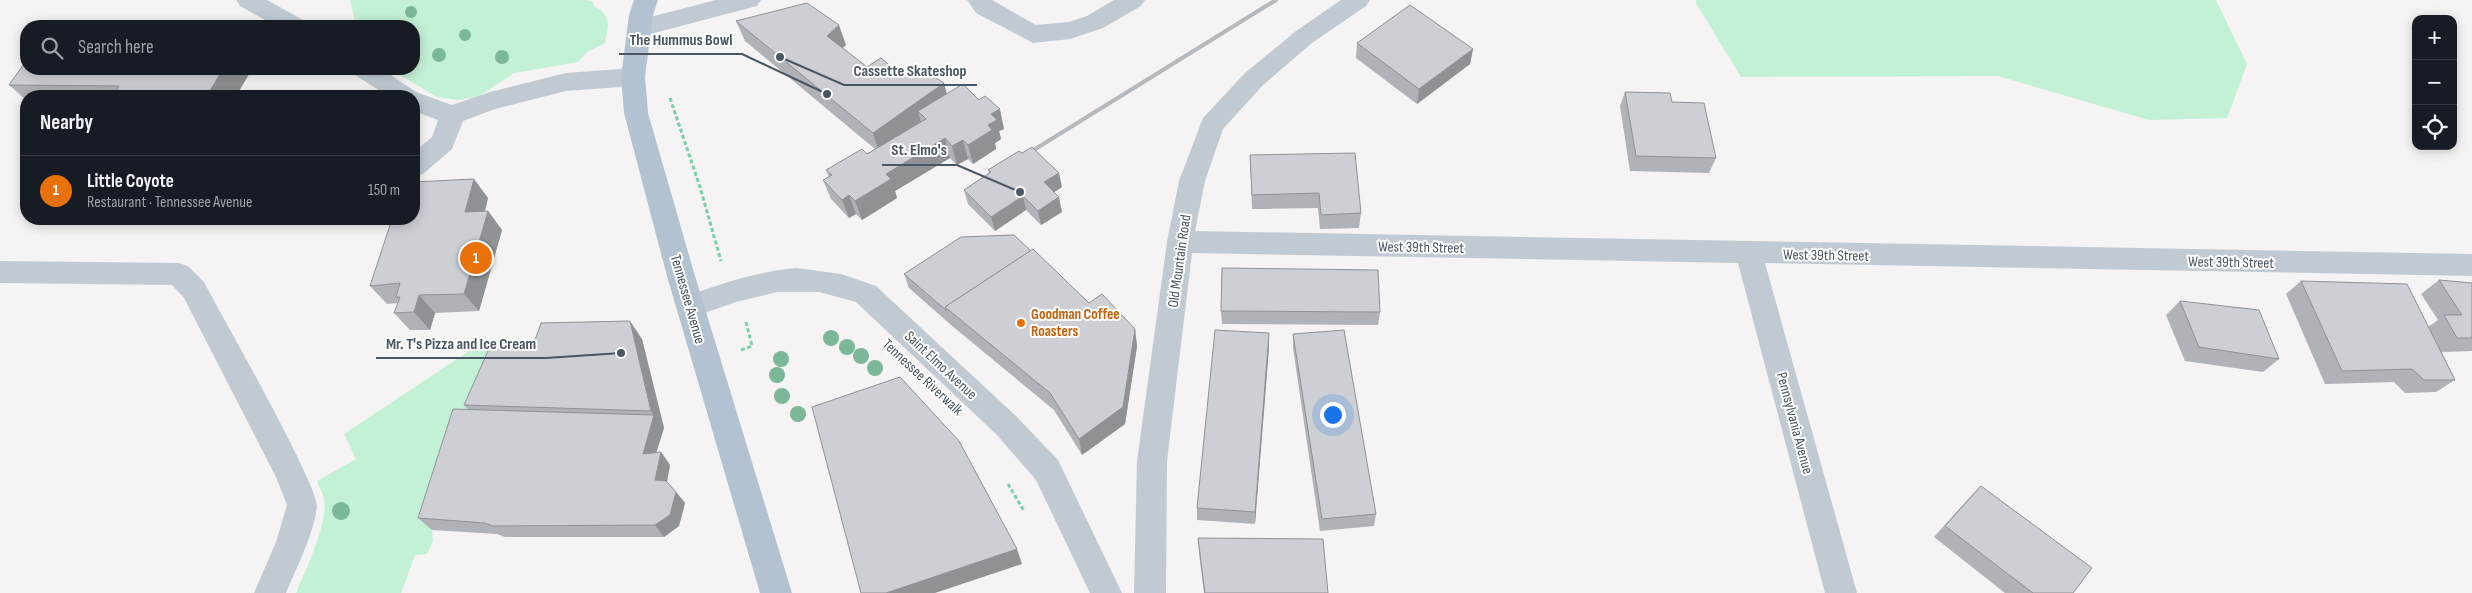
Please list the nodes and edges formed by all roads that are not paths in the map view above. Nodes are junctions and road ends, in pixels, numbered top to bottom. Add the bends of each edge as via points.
1 (248, 0) edge
2 (646, 0) edge
3 (748, 0) edge
4 (1132, 0) edge
5 (1358, 0) edge
6 (994, 4) edge
7 (284, 20) edge
8 (639, 28) junction
9 (373, 75) edge
10 (632, 77) junction
11 (397, 90) edge
12 (420, 103) edge
13 (452, 115) junction
14 (420, 162) edge
15 (1180, 242) junction
16 (1749, 254) junction
17 (2472, 265) edge
18 (0, 272) edge
19 (690, 306) junction
20 (270, 593) edge
21 (776, 593) edge
22 (1106, 593) edge
23 (1150, 593) edge
24 (1841, 593) edge

1 - 7 street
2 - 8 main road, Tennessee Avenue
3 - 8 street
4 - 6 street via 1096,22 1070,30 1033,34
5 - 15 street, Old Mountain Road via 1304,37 1254,79 1212,125 1192,181
8 - 10 main road, Tennessee Avenue
9 - 11 street
10 - 13 street via 566,82
10 - 19 main road, Tennessee Avenue via 644,148
12 - 13 street
13 - 14 street via 443,142
15 - 16 street, West 39th Street
15 - 23 street, Old Mountain Road via 1152,460
16 - 17 street, West 39th Street
16 - 24 street, Pennsylvania Avenue
18 - 20 street via 178,274 194,290 290,474 302,505 292,542
19 - 21 main road, Tennessee Avenue
19 - 22 street, Saint Elmo Avenue via 764,282 802,278 838,283 866,294 1006,425 1047,470

